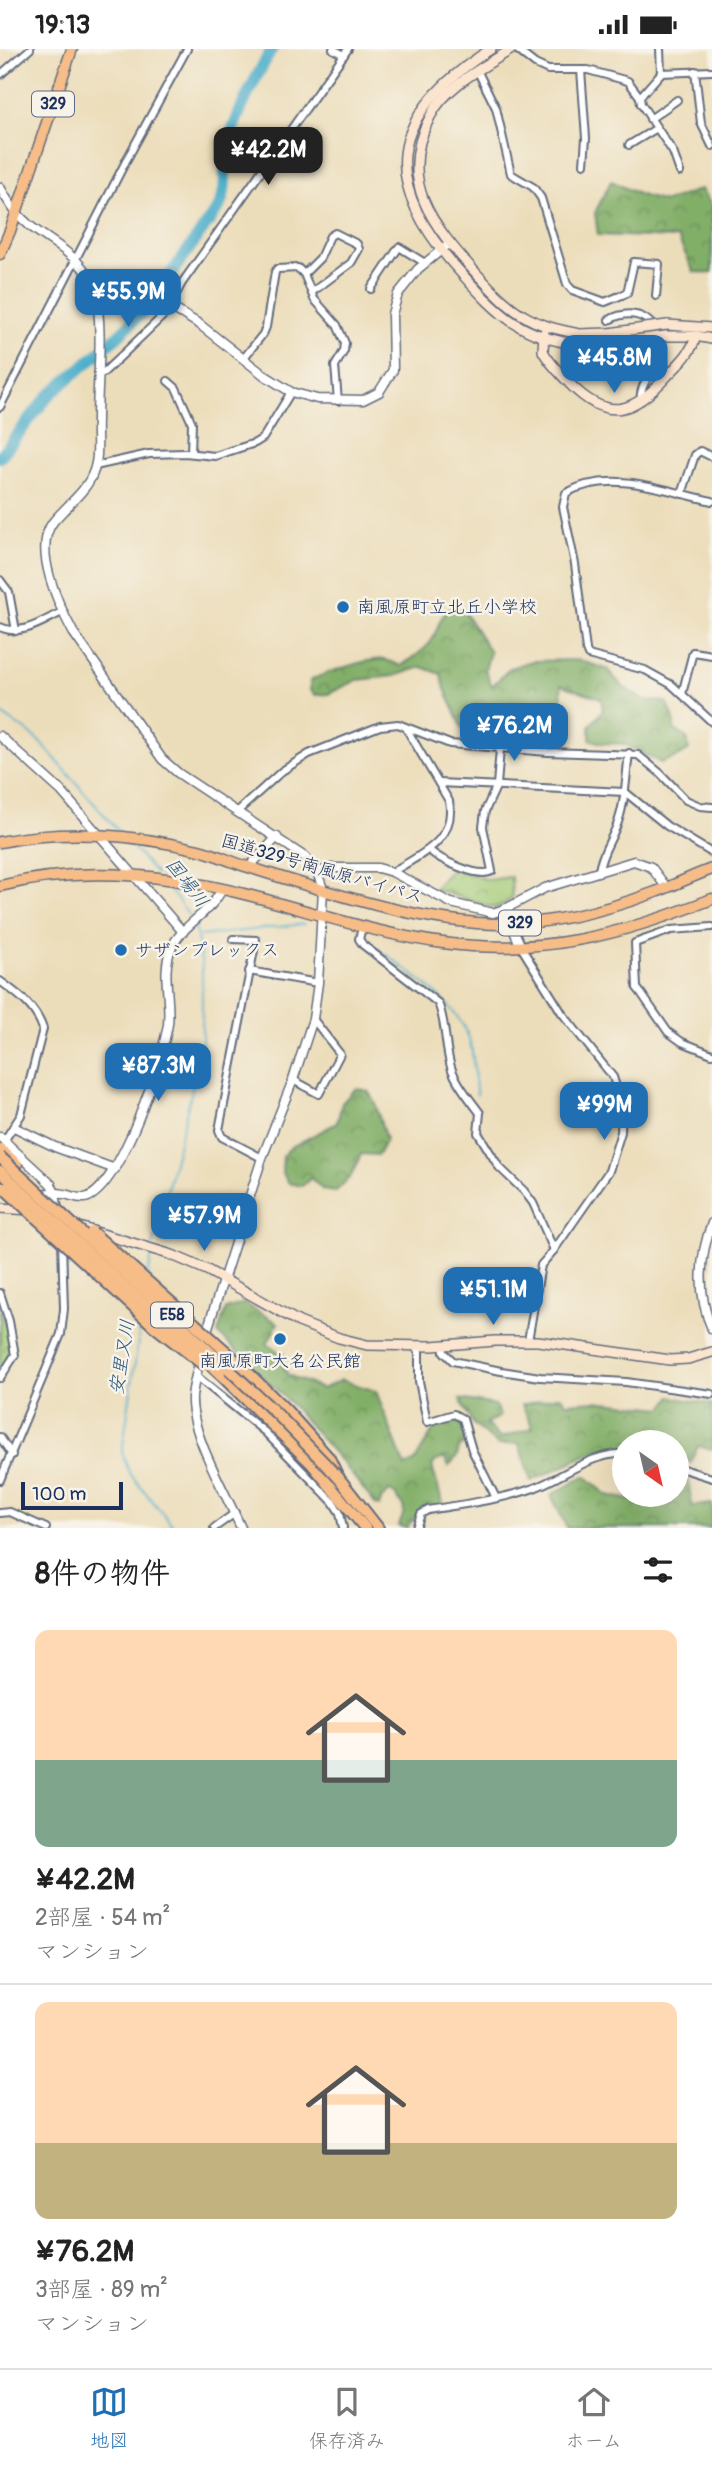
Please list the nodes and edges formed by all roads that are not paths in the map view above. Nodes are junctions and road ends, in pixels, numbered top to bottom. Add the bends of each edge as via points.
1 (30, 49) edge
2 (72, 49) edge
3 (187, 49) edge
4 (333, 49) edge
5 (491, 49) edge
6 (514, 49) edge
7 (660, 49) edge
8 (346, 52) edge
9 (581, 70) junction
10 (695, 71) junction
11 (712, 71) edge
12 (478, 72) junction
13 (661, 73) junction
14 (0, 75) edge
15 (640, 97) junction
16 (677, 100) dead end
17 (650, 119) junction
18 (657, 128) junction
19 (629, 145) dead end
20 (712, 146) edge
21 (584, 164) dead end
22 (680, 172) dead end
23 (0, 187) edge
24 (16, 212) junction
25 (450, 243) junction
26 (441, 250) junction
27 (0, 254) edge
28 (77, 260) junction
29 (425, 263) junction
30 (304, 274) junction
31 (370, 289) dead end
32 (312, 292) junction
33 (656, 296) dead end
34 (96, 302) junction
35 (168, 304) junction
36 (609, 320) dead end
37 (545, 326) junction
38 (712, 328) edge
39 (696, 336) junction
40 (544, 338) junction
41 (712, 339) edge
42 (243, 359) junction
43 (98, 369) junction
44 (168, 381) dead end
45 (291, 392) junction
46 (338, 401) junction
47 (641, 402) junction
48 (0, 407) edge
49 (191, 453) junction
50 (712, 457) edge
51 (95, 466) junction
52 (682, 494) junction
53 (712, 502) edge
54 (0, 580) edge
55 (62, 612) junction
56 (0, 627) edge
57 (16, 631) junction
58 (712, 655) edge
59 (682, 694) junction
60 (712, 722) edge
61 (406, 729) junction
62 (0, 736) edge
63 (500, 748) junction
64 (629, 753) junction
65 (439, 783) junction
66 (497, 785) junction
67 (625, 792) junction
68 (712, 807) edge
69 (238, 811) junction
70 (98, 834) junction
71 (276, 837) junction
72 (0, 842) edge
73 (429, 850) junction
74 (712, 853) edge
75 (249, 867) junction
76 (712, 869) edge
77 (599, 871) junction
78 (317, 872) junction
79 (392, 872) junction
80 (135, 877) junction
81 (0, 886) edge
82 (667, 888) junction
83 (222, 889) junction
84 (323, 889) junction
85 (712, 899) edge
86 (507, 908) junction
87 (322, 916) junction
88 (511, 924) junction
89 (712, 927) edge
90 (362, 928) junction
91 (185, 930) junction
92 (233, 939) dead end
93 (521, 947) junction
94 (248, 971) junction
95 (0, 981) edge
96 (318, 983) junction
97 (313, 1019) junction
98 (712, 1054) edge
99 (293, 1080) junction
100 (14, 1127) junction
101 (1, 1142) edge
102 (0, 1157) edge
103 (262, 1158) junction
104 (115, 1169) junction
105 (0, 1171) edge
106 (1, 1190) edge
107 (55, 1193) junction
108 (0, 1207) edge
109 (59, 1219) junction
110 (712, 1223) edge
111 (554, 1250) junction
112 (224, 1279) junction
113 (0, 1293) edge
114 (712, 1329) edge
115 (528, 1341) junction
116 (443, 1345) junction
117 (413, 1346) junction
118 (712, 1352) edge
119 (220, 1374) junction
120 (196, 1376) junction
121 (0, 1378) edge
122 (712, 1394) edge
123 (0, 1437) edge
124 (12, 1455) junction
125 (612, 1456) edge
126 (690, 1472) edge
127 (338, 1477) junction
128 (712, 1478) edge
129 (0, 1480) edge
130 (496, 1498) junction
131 (0, 1513) edge
132 (235, 1513) junction
133 (364, 1527) edge
134 (46, 1528) edge
135 (214, 1528) edge
136 (241, 1528) edge
137 (343, 1528) edge
138 (378, 1528) edge
139 (416, 1528) edge

1 - 14 street
2 - 24 highway, 329
3 - 28 street
4 - 8 street
5 - 26 main road via 433,94 409,137 405,161 410,197
6 - 9 street via 548,70
6 - 12 main road
7 - 13 street
8 - 35 street
9 - 15 street via 628,81
9 - 21 street
10 - 11 street
10 - 13 street
10 - 20 street via 701,123
12 - 25 main road via 442,99 430,115 418,150 416,172 424,204
12 - 33 street via 496,109 511,174 533,187 541,198 572,290 605,302 627,293 634,262 659,264
13 - 15 street
15 - 17 street
16 - 17 street
17 - 18 street
18 - 19 street
18 - 22 street
23 - 24 street
24 - 27 highway, 329
24 - 28 street
25 - 26 street
25 - 37 main road via 510,307
26 - 29 street
26 - 40 main road via 497,311
28 - 34 street
28 - 48 street
29 - 31 street via 399,247
29 - 46 street via 405,283 394,304 393,370 387,383 372,397
30 - 32 street
30 - 32 street via 335,233 357,244 351,263
30 - 42 street via 295,267 277,269 266,327
32 - 46 street via 345,343 335,366
34 - 35 street via 141,298
34 - 43 street
35 - 42 street
35 - 43 street via 103,373
36 - 47 street via 636,313 657,335 659,355 641,390
37 - 38 main road, bridge via 579,334 667,325
37 - 40 main road
39 - 40 main road, bridge via 582,345
39 - 41 main road
39 - 47 main road via 685,357
40 - 47 main road via 545,356 585,399 617,410
42 - 45 street
43 - 51 street
44 - 49 street via 192,423
45 - 46 street
45 - 49 street via 260,441 215,456
49 - 51 street via 149,454
50 - 52 street via 700,451 695,455
51 - 55 street via 86,485 51,524 45,542
52 - 53 street
52 - 59 street via 634,483 596,483 566,493 563,507 588,655 645,670
54 - 57 street via 9,592
55 - 57 street
55 - 69 street via 156,752 178,773
56 - 57 street
58 - 59 street via 693,652
59 - 60 street
61 - 63 street via 450,744
61 - 65 street
61 - 69 street via 398,724 380,726 309,754 282,771
62 - 70 street via 61,791
63 - 64 street
63 - 66 street
64 - 67 street
64 - 68 street via 649,762 686,800
65 - 66 street
65 - 73 street via 452,813 449,826
66 - 67 street
66 - 73 street via 483,827 492,871 485,874 458,867
67 - 74 street via 667,826
67 - 77 street
69 - 71 street
70 - 72 highway, 国道329号南風原バイパス / 329
70 - 75 highway, 国道329号南風原バイパス / 329 via 201,851
70 - 80 street
71 - 75 street
71 - 78 street via 305,857
73 - 79 street
75 - 84 highway, 国道329号南風原バイパス / 329
76 - 82 highway, 国道329号南風原バイパス / 329
77 - 82 street via 634,861 643,863
77 - 86 street via 545,888
78 - 79 street via 344,867
78 - 84 street
79 - 86 street via 451,903 493,912
80 - 81 highway, 329 via 51,877
80 - 83 highway, 329
80 - 91 street
82 - 88 highway, 国道329号南風原バイパス / 329 via 574,915
83 - 87 highway, 329
83 - 91 street
84 - 87 street
84 - 88 highway, 国道329号南風原バイパス / 329 via 424,914
85 - 93 highway, 329 via 615,933
86 - 88 street
87 - 90 highway, 329
87 - 96 street
88 - 93 street
89 - 98 street via 671,930 635,943 635,952 637,988 668,1032
90 - 93 highway, 329 via 444,943
90 - 111 street via 359,939 363,945 438,1003 451,1067 480,1113 478,1133 499,1167 533,1203
91 - 104 street via 168,959 165,1037 133,1134
92 - 94 street via 256,940
93 - 111 street via 562,1013 613,1077 622,1105 621,1132 609,1171
94 - 96 street
94 - 103 street via 219,1130 222,1137
95 - 100 street via 26,1001 43,1029
96 - 97 street
97 - 99 street
97 - 99 street via 341,1054 319,1094
99 - 103 street
100 - 101 street
100 - 104 street
101 - 107 street via 51,1184
101 - 127 highway, bridge via 17,1164 250,1374 329,1458
102 - 127 highway, E58, bridge via 276,1413
103 - 112 street
104 - 107 street via 89,1196
105 - 119 highway, E58, bridge
106 - 107 street via 21,1197
106 - 119 highway, bridge via 177,1345
107 - 109 street
108 - 109 main road
109 - 112 main road via 141,1244
109 - 124 street via 61,1334
110 - 114 street via 701,1269
111 - 115 street via 541,1265
112 - 117 main road via 299,1322 339,1338 367,1345
112 - 120 street
113 - 121 street via 15,1355
115 - 116 main road
115 - 118 main road via 660,1359 688,1359
116 - 117 main road
116 - 122 street via 453,1361 501,1371 626,1381
117 - 130 street via 419,1351 427,1422 454,1414 463,1419 472,1450
119 - 133 highway, E58 via 312,1464
120 - 132 street via 192,1397 197,1429
120 - 137 street via 265,1432 333,1502
123 - 124 street
124 - 129 street
125 - 130 street via 599,1457 532,1489
126 - 128 street
127 - 138 highway, E58
130 - 139 street via 428,1510 421,1514
131 - 134 street via 10,1512
132 - 135 street
132 - 136 street

